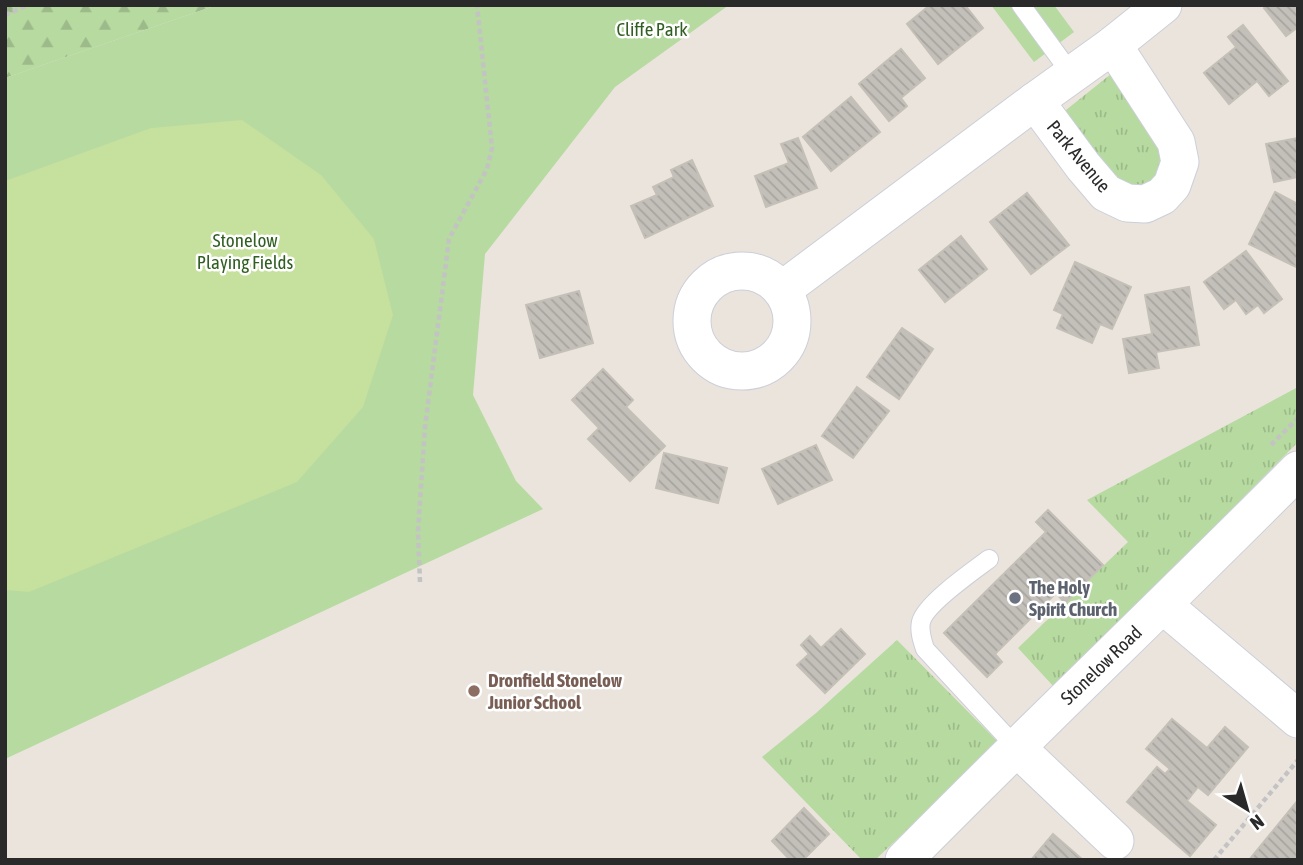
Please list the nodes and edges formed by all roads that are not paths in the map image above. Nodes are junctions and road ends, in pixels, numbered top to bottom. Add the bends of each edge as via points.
1 (1021, 5) edge
2 (1163, 5) edge
3 (1113, 45) junction
4 (1072, 75) junction
5 (1035, 101) junction
6 (782, 290) dead end
7 (1298, 470) edge
8 (989, 559) dead end
9 (1163, 605) junction
10 (1292, 708) edge
11 (1016, 747) junction
12 (1115, 841) edge
13 (904, 860) edge

1 - 4 lane
2 - 3 street, Park Avenue
3 - 4 street, Park Avenue
3 - 5 street, Park Avenue via 1175,142 1180,162 1172,185 1162,196 1145,204 1127,203 1106,193
4 - 5 street, Park Avenue
5 - 6 street, Park Avenue
7 - 9 street, Stonelow Road
8 - 11 lane via 939,597 921,620 920,635 925,649
9 - 10 street
9 - 11 street, Stonelow Road
11 - 12 street
11 - 13 street, Stonelow Road

